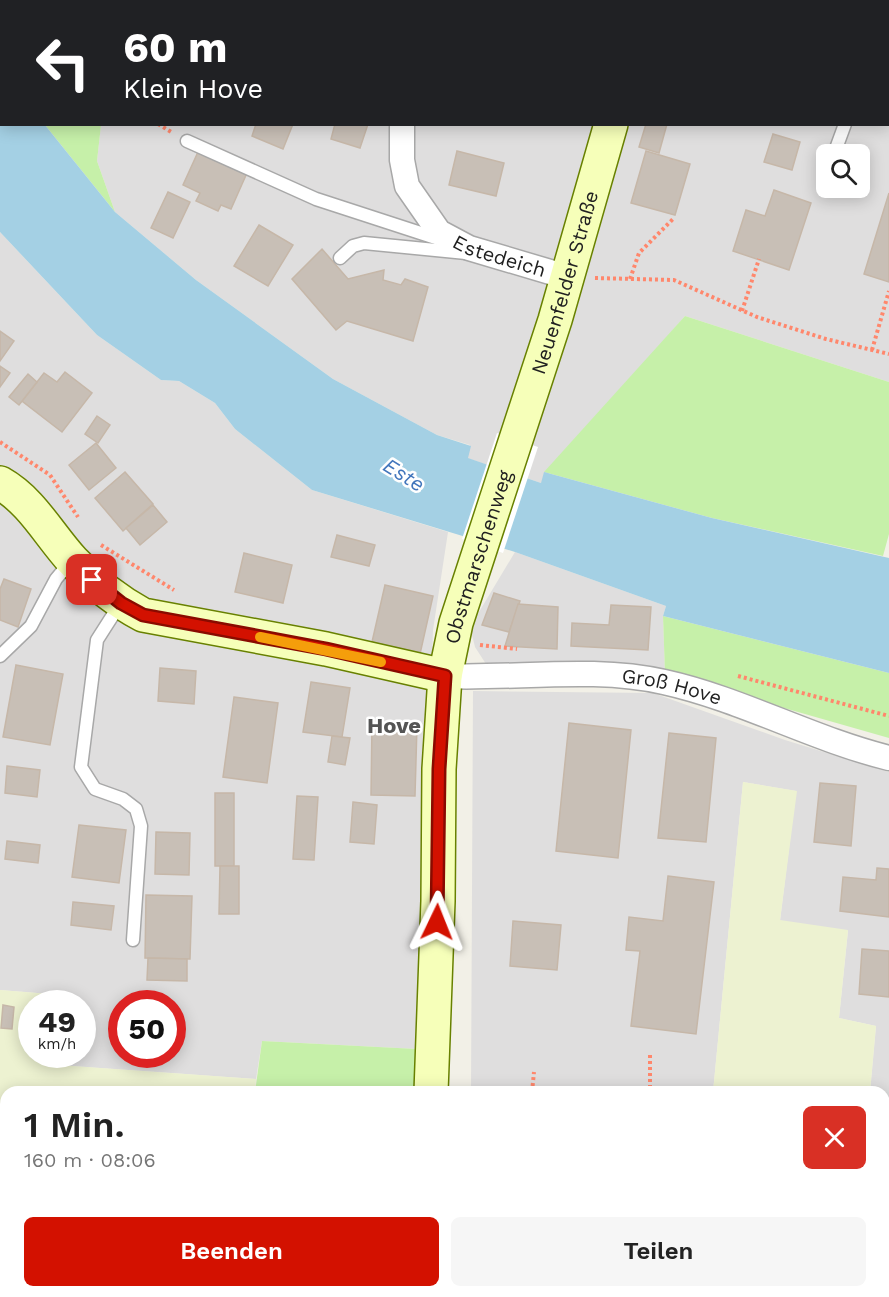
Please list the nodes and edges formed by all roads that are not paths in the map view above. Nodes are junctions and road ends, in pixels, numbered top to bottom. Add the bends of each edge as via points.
1 (402, 126) edge
2 (610, 126) edge
3 (844, 126) edge
4 (187, 141) dead end
5 (838, 144) edge
6 (469, 248) junction
7 (500, 257) junction
8 (340, 258) dead end
9 (567, 277) junction
10 (516, 439) joint
11 (0, 483) edge
12 (83, 550) junction
13 (121, 603) junction
14 (0, 656) edge
15 (445, 676) junction
16 (889, 758) edge
17 (133, 940) dead end
18 (431, 1086) edge

1 - 6 street via 407,186 439,232
2 - 9 main road, Neuenfelder Straße
3 - 5 lane
4 - 6 lane, Estedeich via 316,199
6 - 7 street, Estedeich
7 - 8 lane via 364,243 353,246
7 - 9 street, Estedeich
9 - 10 main road, Neuenfelder Straße
10 - 15 main road, Obstmarschenweg via 452,642
11 - 12 main road
12 - 13 main road
12 - 14 lane via 56,579 31,626
13 - 15 main road via 143,615
13 - 17 lane via 97,640 81,767 95,789 129,803 139,816
15 - 16 street, Groß Hove via 570,675 662,681
15 - 18 main road

